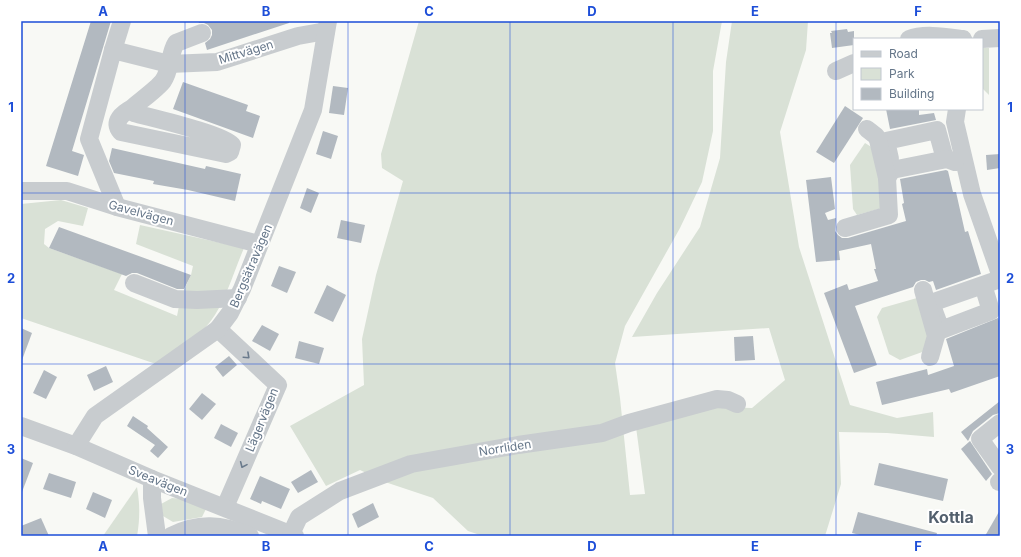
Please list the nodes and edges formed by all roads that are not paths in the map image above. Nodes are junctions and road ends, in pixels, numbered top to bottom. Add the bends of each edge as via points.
1 (122, 21) edge
2 (327, 26) edge
3 (296, 29) edge
4 (202, 33) dead end
5 (911, 38) edge
6 (953, 38) edge
7 (1000, 38) edge
8 (983, 40) edge
9 (113, 50) junction
10 (853, 63) edge
11 (167, 64) junction
12 (836, 71) dead end
13 (957, 110) edge
14 (126, 113) junction
15 (89, 139) junction
16 (945, 159) junction
17 (965, 166) junction
18 (890, 174) junction
19 (21, 191) edge
20 (117, 207) junction
21 (845, 228) dead end
22 (259, 244) junction
23 (1000, 274) edge
24 (1000, 279) edge
25 (134, 283) dead end
26 (983, 286) dead end
27 (923, 290) dead end
28 (238, 298) junction
29 (218, 329) junction
30 (930, 357) dead end
31 (737, 404) dead end
32 (1000, 424) edge
33 (21, 426) edge
34 (76, 446) junction
35 (1000, 477) edge
36 (152, 479) junction
37 (224, 507) junction
38 (293, 535) edge
39 (157, 536) edge
40 (171, 536) edge
41 (250, 536) edge

1 - 9 street
2 - 3 street, Mittvägen
2 - 22 street, Bergsätravägen via 313,110
3 - 11 street, Mittvägen via 217,62
4 - 11 street via 176,43
5 - 6 street
7 - 8 street
9 - 11 street, Mittvägen
9 - 15 street
10 - 12 street
11 - 14 street via 163,81
13 - 17 street via 955,122
14 - 14 street via 198,130 229,142 232,145 231,149 226,154 121,132 117,123
14 - 15 street
15 - 20 street
16 - 17 street
16 - 18 street
16 - 18 street via 937,130 877,136
17 - 23 street
18 - 21 street via 889,215
19 - 20 street, Gavelvägen via 67,191
20 - 22 street, Gavelvägen
22 - 28 street, Bergsätravägen
24 - 26 street
25 - 28 street via 175,299
27 - 30 street via 936,336
28 - 29 street, Bergsätravägen
29 - 34 street, Bergsätravägen via 95,416
29 -> 37 street, Lägervägen via 278,385
31 - 38 street, Norrliden via 717,399 628,423 602,433 410,464 340,491 299,517
32 - 35 street via 980,440
33 - 34 street, Sveavägen
34 - 36 street, Sveavägen
36 - 37 street, Sveavägen
36 - 39 street
37 - 38 street, Sveavägen
40 - 41 street via 198,526 224,526

